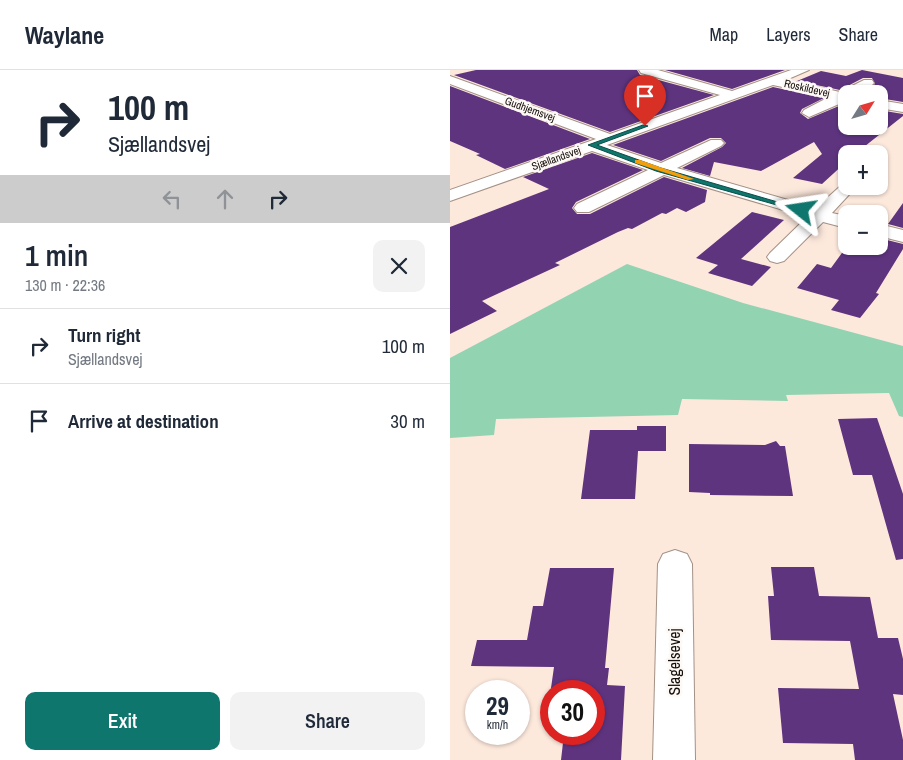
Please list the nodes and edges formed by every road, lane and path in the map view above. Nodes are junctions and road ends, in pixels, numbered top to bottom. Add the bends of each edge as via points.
1 (645, 70) edge
2 (803, 70) edge
3 (450, 80) edge
4 (773, 81) junction
5 (868, 82) dead end
6 (863, 85) edge
7 (733, 94) junction
8 (838, 96) edge
9 (838, 100) edge
10 (888, 106) edge
11 (903, 108) edge
12 (809, 113) dead end
13 (610, 139) junction
14 (716, 143) dead end
15 (591, 145) junction
16 (659, 169) junction
17 (840, 195) edge
18 (450, 196) edge
19 (583, 208) dead end
20 (820, 215) junction
21 (838, 220) edge
22 (888, 232) edge
23 (903, 236) edge
24 (777, 257) dead end
25 (674, 564) dead end
26 (674, 760) edge

1 - 7 street
2 - 4 street, Sjællandsvej
3 - 13 street, Gudhjemsvej
4 - 7 street, Sjællandsvej
4 - 8 street, Roskildevej
5 - 6 street, Roskildevej
7 - 13 street, Sjællandsvej
9 - 12 street, Roskildevej
10 - 11 street
13 - 15 street, Sjællandsvej
14 - 16 street
15 - 16 street
15 - 18 street, Sjællandsvej
16 - 19 street
16 - 20 street
17 - 20 street
20 - 21 street
20 - 24 street
22 - 23 street
25 - 26 street, Slagelsevej

